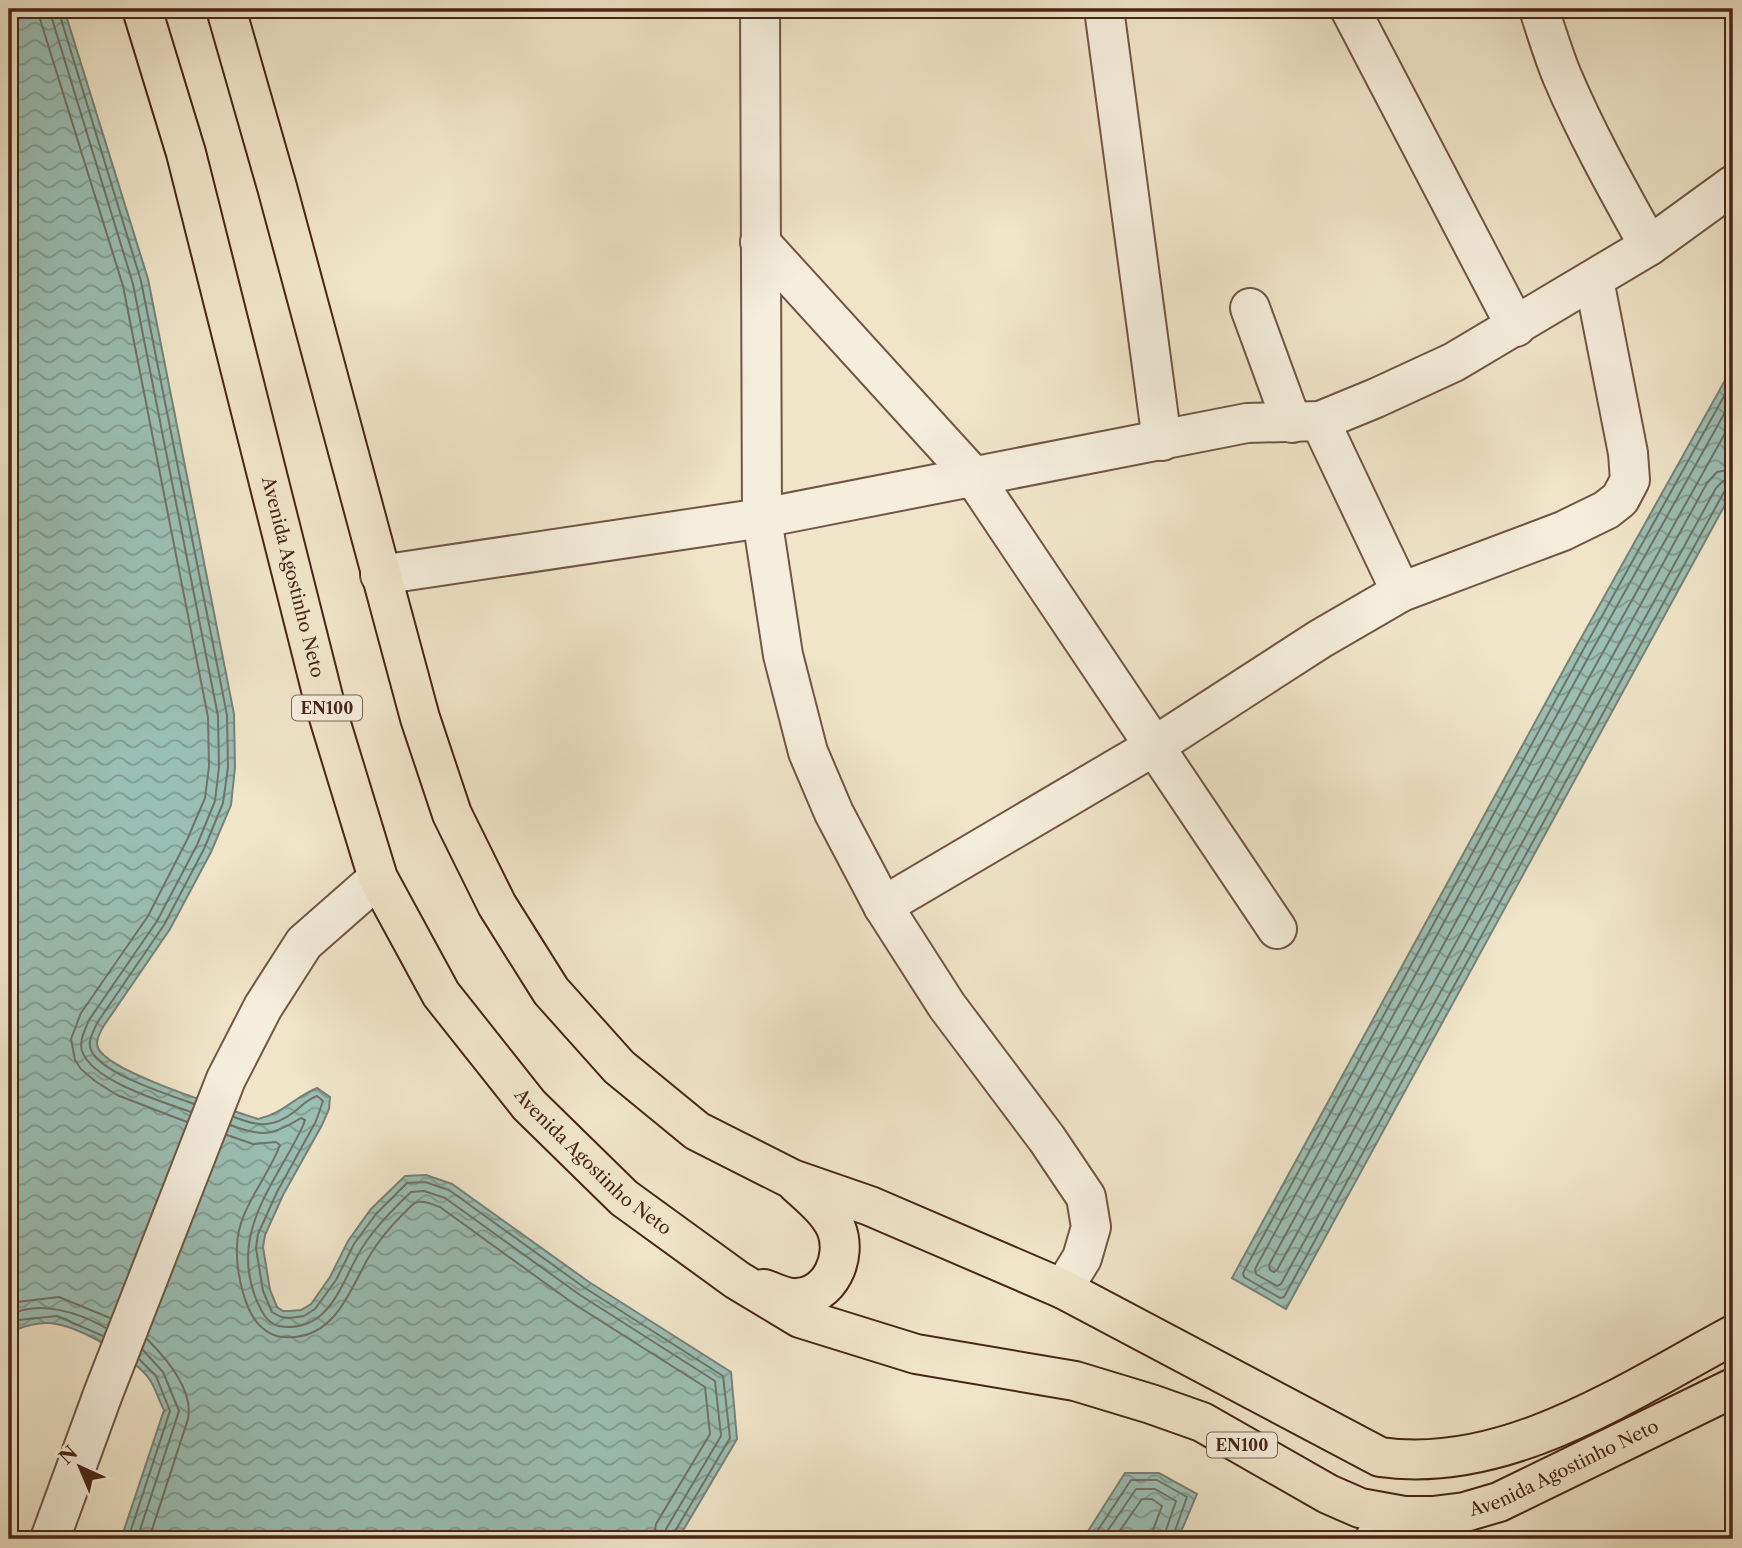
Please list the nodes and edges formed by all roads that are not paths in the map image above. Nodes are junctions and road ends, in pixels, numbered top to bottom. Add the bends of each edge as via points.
1 (142, 9) edge
2 (226, 9) edge
3 (760, 9) edge
4 (1104, 9) edge
5 (1350, 9) edge
6 (1539, 9) edge
7 (1733, 185) edge
8 (760, 242) junction
9 (1648, 246) junction
10 (1594, 279) junction
11 (1250, 308) dead end
12 (1516, 327) junction
13 (1306, 422) junction
14 (1162, 442) junction
15 (974, 476) junction
16 (762, 518) junction
17 (380, 575) junction
18 (1401, 592) junction
19 (1153, 747) junction
20 (378, 878) junction
21 (883, 906) junction
22 (1277, 929) dead end
23 (792, 1179) junction
24 (737, 1280) junction
25 (1063, 1289) junction
26 (1733, 1335) edge
27 (1733, 1388) edge
28 (1381, 1526) edge
29 (50, 1539) edge

1 - 20 main road, Avenida Agostinho Neto / EN100 via 186,153 324,701
2 - 17 main road, EN100
3 - 8 street
4 - 14 street
5 - 12 street
6 - 9 street via 1561,74
7 - 9 street
8 - 15 street
8 - 16 street
9 - 10 street
10 - 12 street
10 - 18 street via 1628,453 1630,480 1620,499 1563,531
11 - 13 street
12 - 13 street via 1376,398
13 - 14 street via 1247,423
13 - 18 street
14 - 15 street
15 - 16 street
15 - 19 street
16 - 17 street
16 - 21 street via 783,655 808,752
17 - 23 main road, EN100 via 419,719 453,814 497,905 551,991 619,1067 697,1131
18 - 19 street
19 - 21 street
19 - 22 street
20 - 24 main road, Avenida Agostinho Neto / EN100 via 441,994 529,1105 624,1198
20 - 29 street via 304,943 263,1007 226,1079
21 - 25 street via 947,1006 1086,1197 1091,1227 1082,1258
23 - 24 main road via 835,1225 840,1239 836,1270 812,1294 794,1298
23 - 25 main road, EN100 via 870,1206
24 - 28 main road, Avenida Agostinho Neto / EN100 via 800,1318 838,1331 916,1354 1074,1381 1202,1422 1360,1508
25 - 26 main road, EN100 via 1346,1441 1380,1457 1408,1461 1482,1452 1521,1441 1586,1414
27 - 28 main road, Avenida Agostinho Neto / EN100 via 1499,1502

